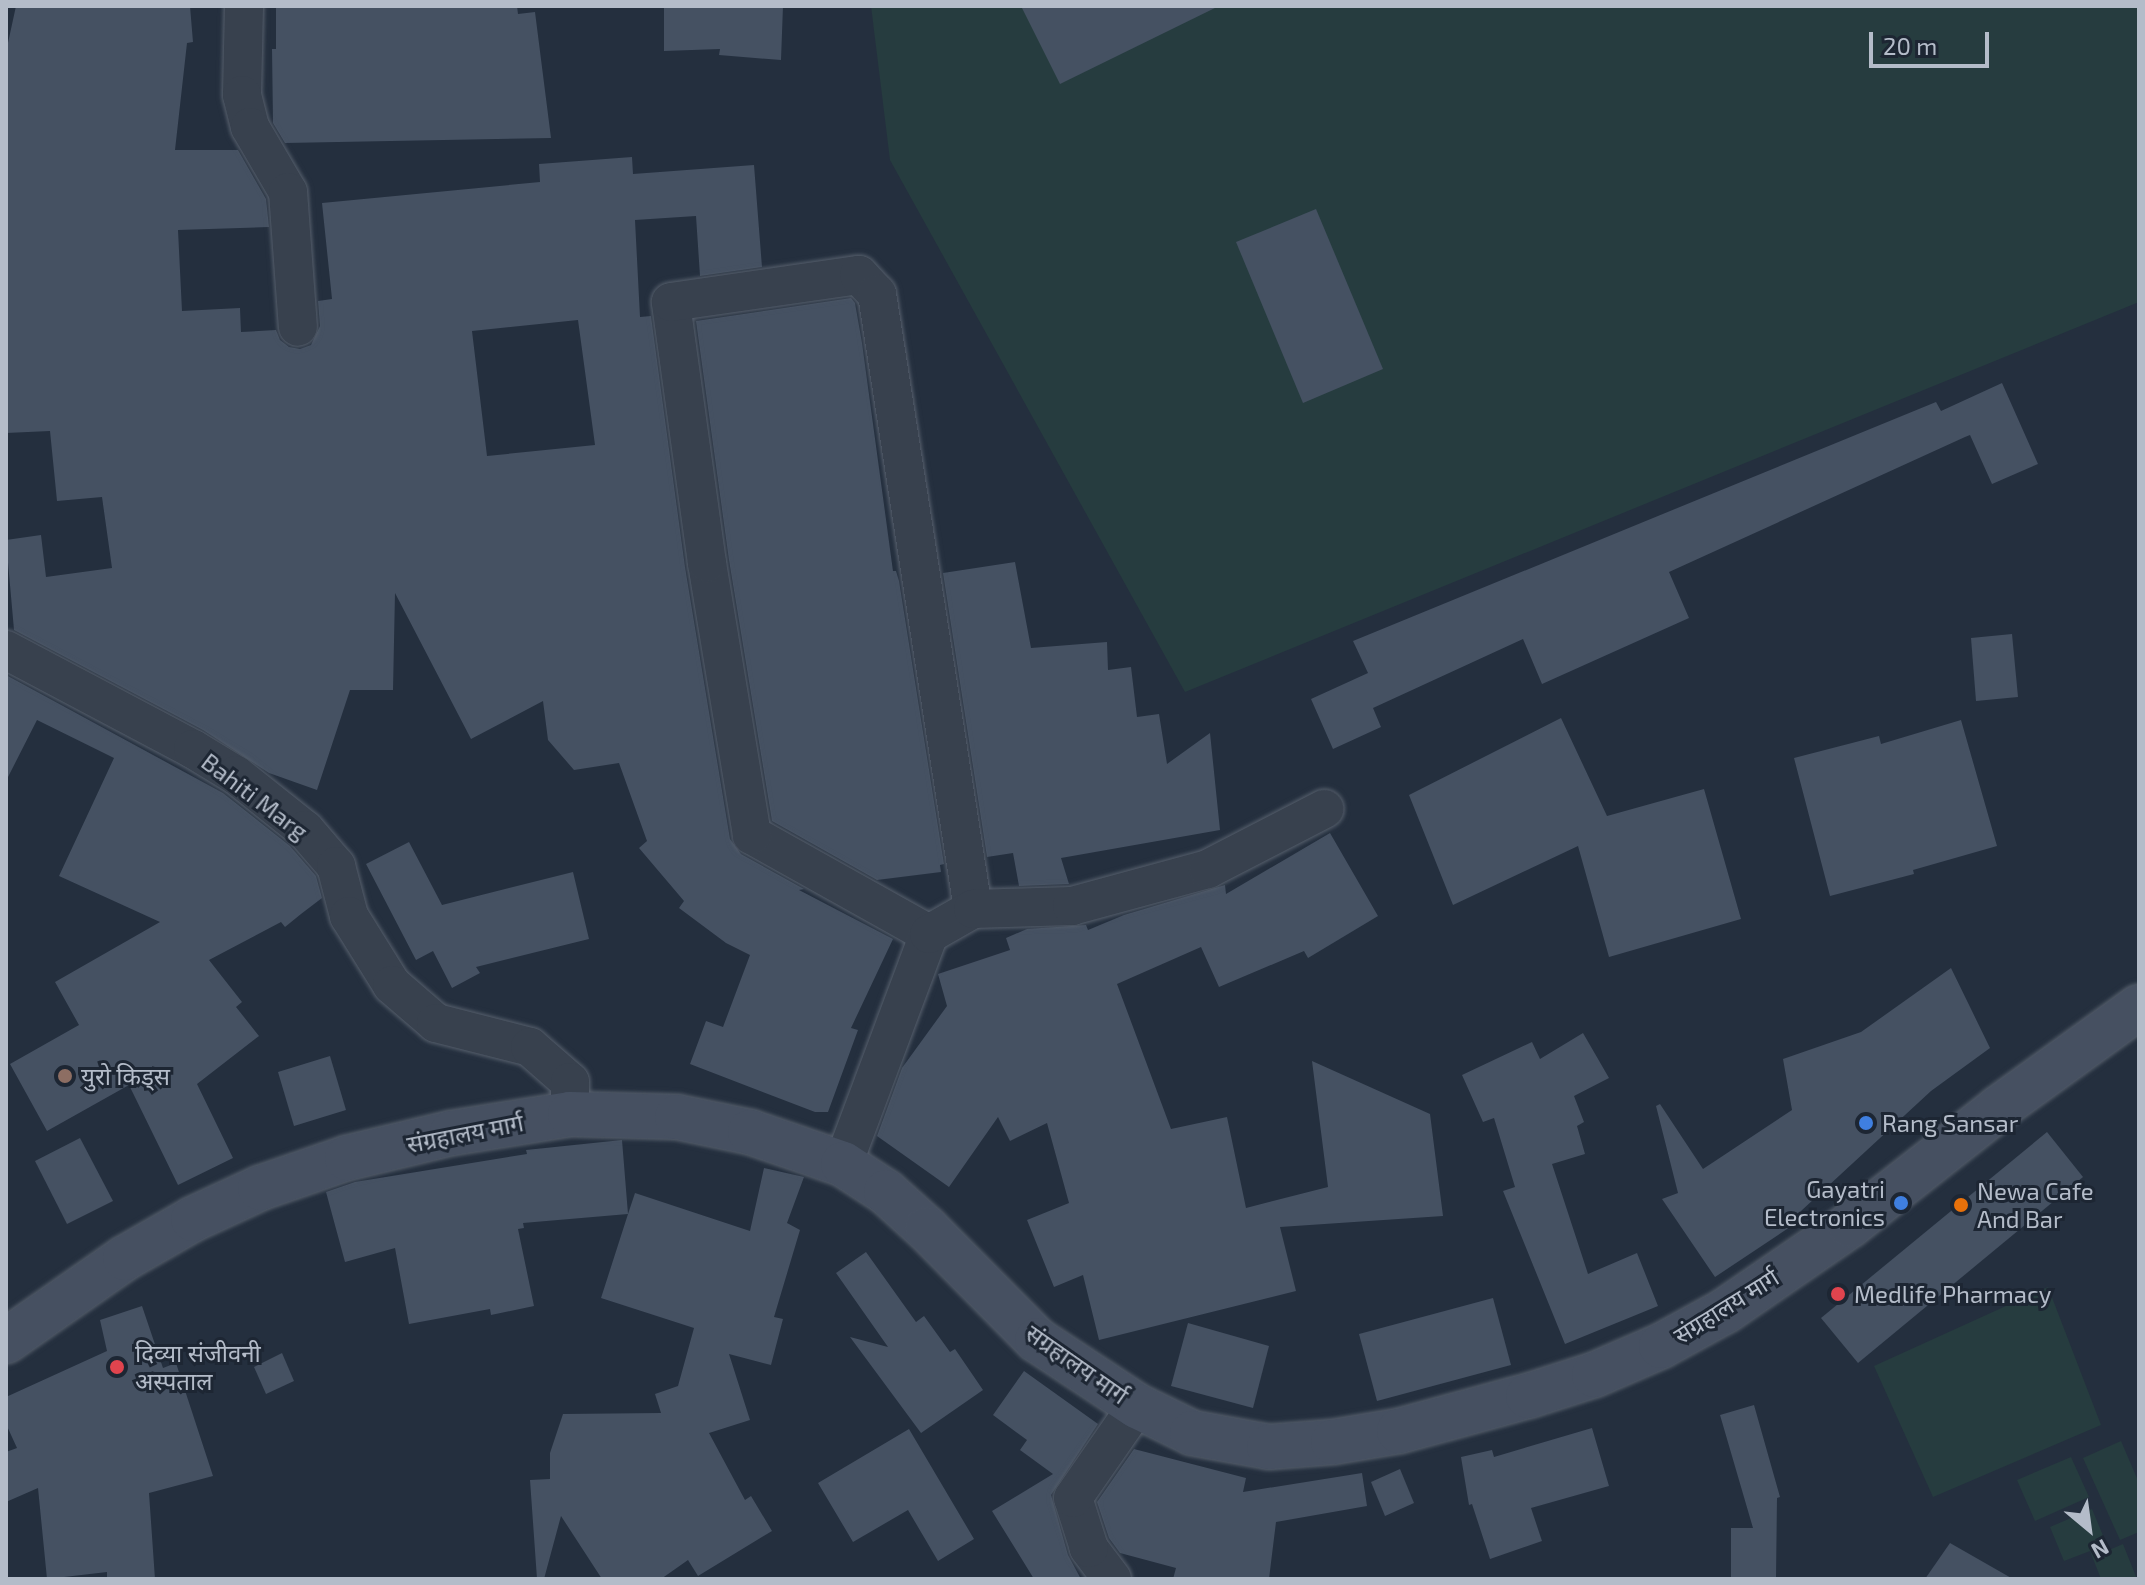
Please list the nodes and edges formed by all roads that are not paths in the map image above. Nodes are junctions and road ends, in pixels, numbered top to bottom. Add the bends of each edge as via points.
1 (244, 6) edge
2 (298, 327) dead end
3 (6, 650) edge
4 (1324, 809) dead end
5 (973, 909) junction
6 (929, 934) junction
7 (2139, 1007) edge
8 (570, 1114) junction
9 (843, 1164) junction
10 (6, 1341) edge
11 (1137, 1406) junction
12 (1112, 1579) edge

1 - 2 street via 242,95 250,127 288,192
3 - 8 street, Bahiti Marg via 193,749 236,775 305,830 336,866 349,916 392,985 436,1023 530,1047 570,1082
4 - 5 street via 1208,869 1072,906
5 - 6 street
5 - 6 street via 877,294 859,275 671,302 752,835
6 - 9 street
7 - 11 main road, संग्रहालय मार्ग via 1850,1225 1725,1311 1594,1375 1399,1431 1269,1447 1192,1433
8 - 9 main road, संग्रहालय मार्ग via 677,1117 750,1132
8 - 10 main road, संग्रहालय मार्ग via 377,1150 260,1188 125,1258
9 - 11 main road, संग्रहालय मार्ग via 886,1192 927,1229 1037,1340
11 - 12 street via 1073,1498 1089,1548

